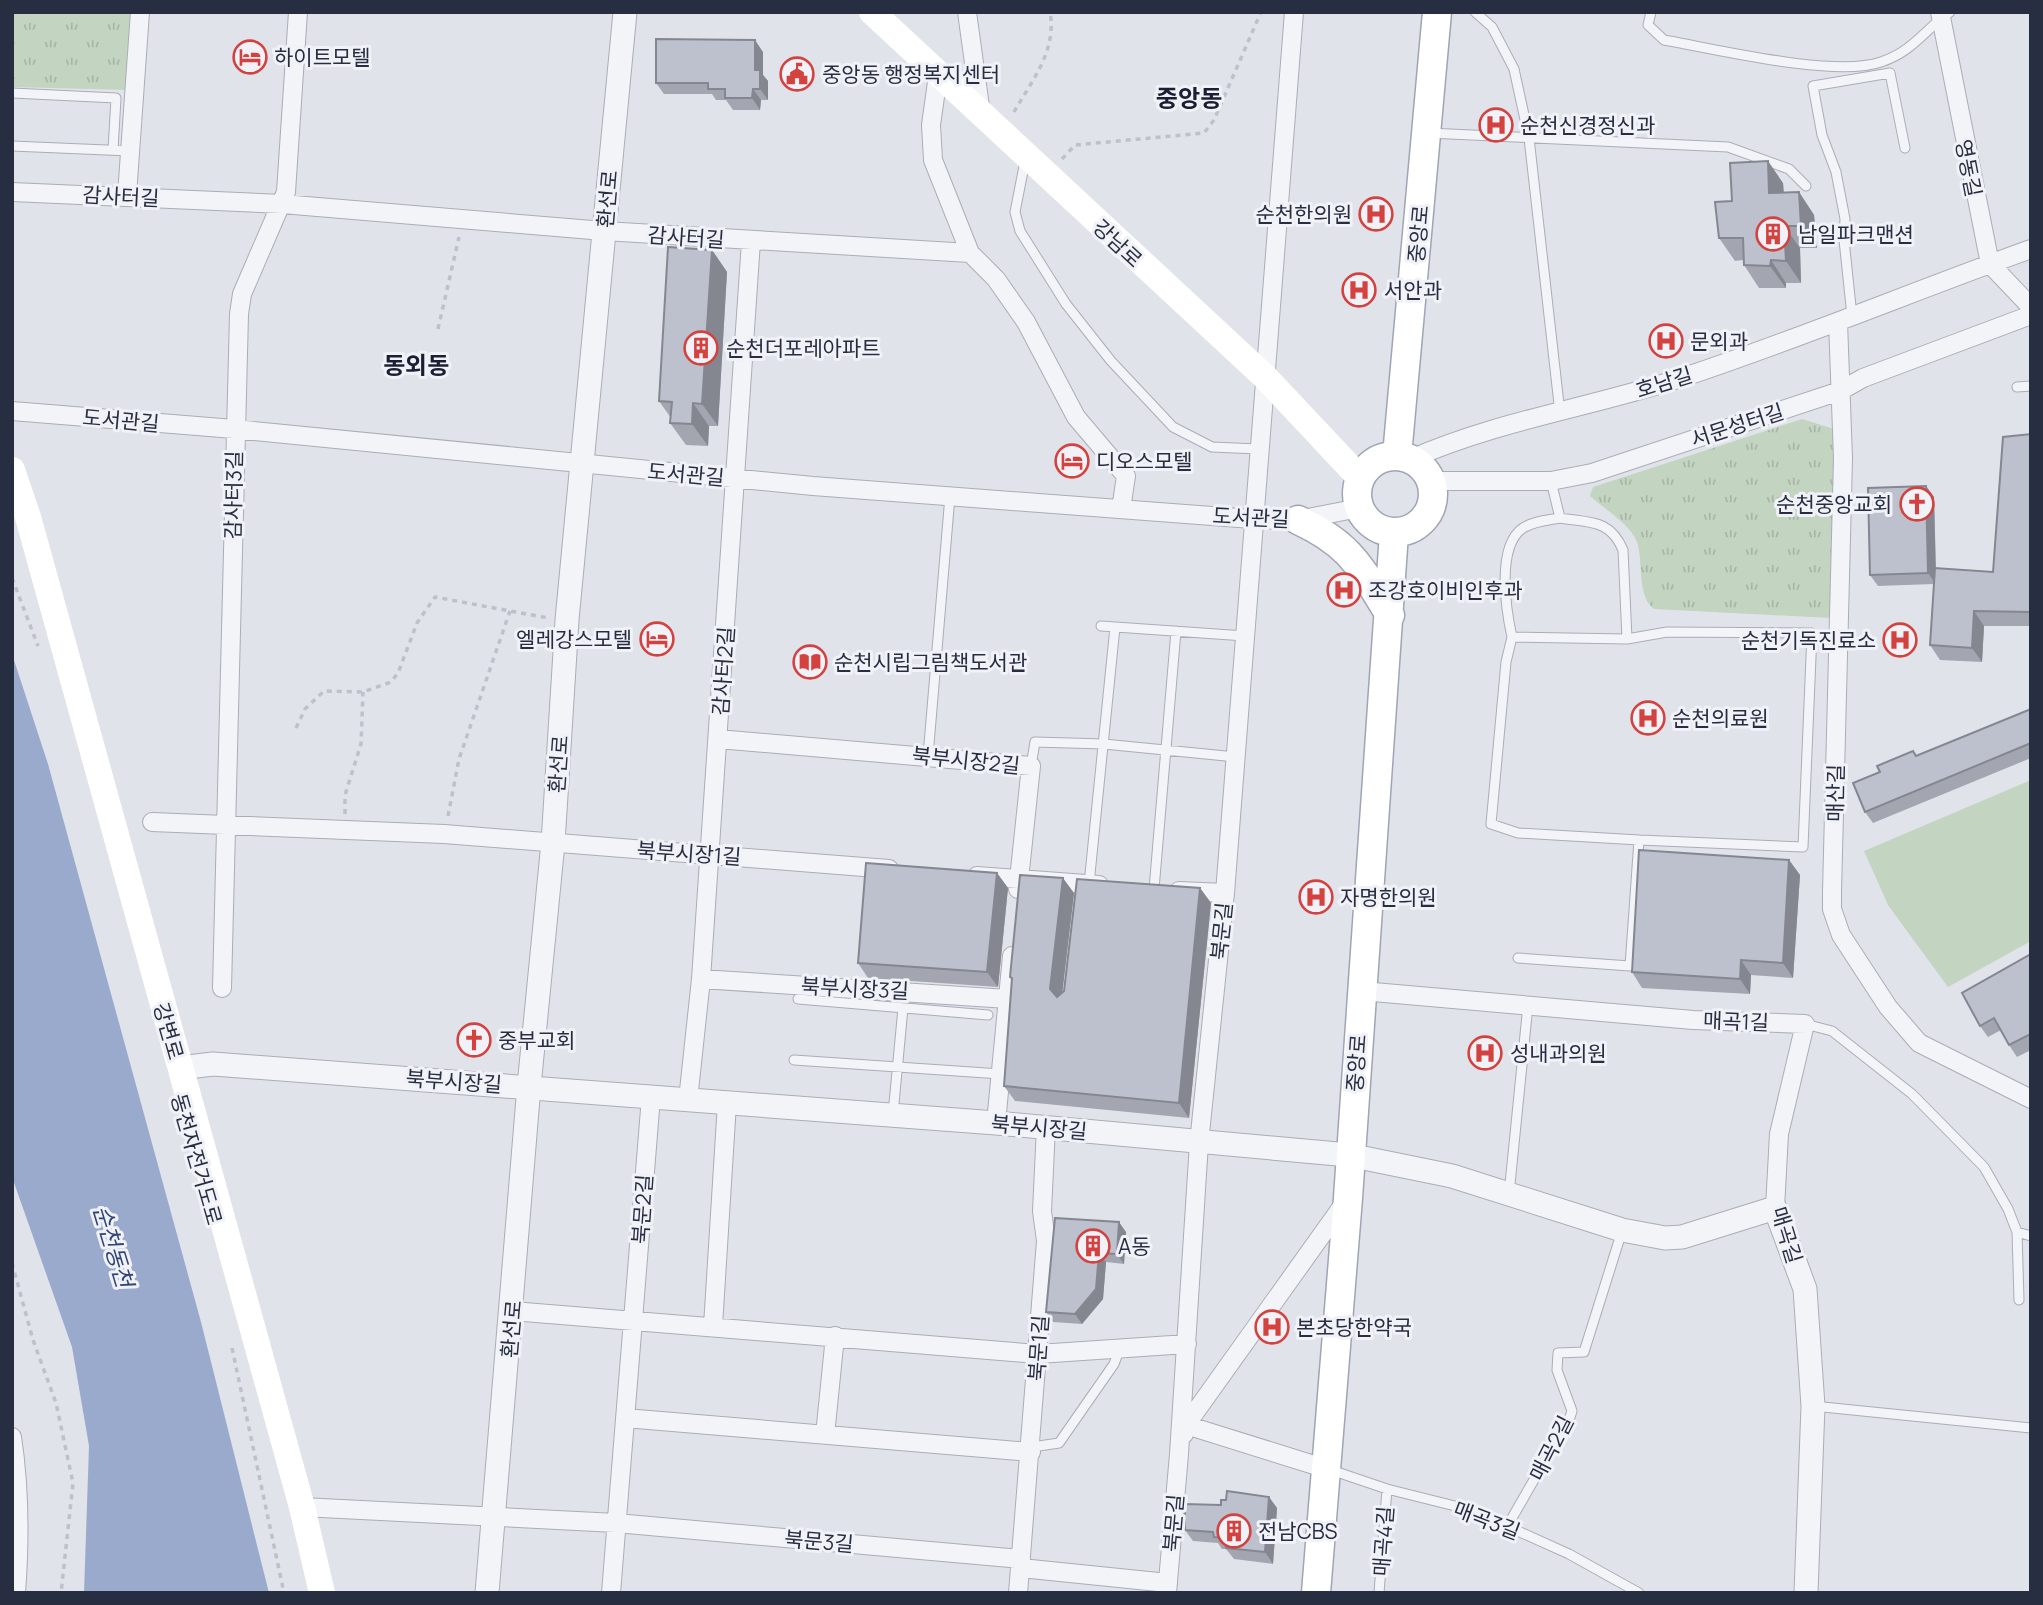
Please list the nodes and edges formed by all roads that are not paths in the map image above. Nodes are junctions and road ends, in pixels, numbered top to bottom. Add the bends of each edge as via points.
1 (140, 12) edge
2 (298, 12) edge
3 (625, 12) edge
4 (872, 12) edge
5 (967, 12) edge
6 (1294, 12) edge
7 (1437, 12) edge
8 (1475, 12) edge
9 (1651, 12) edge
10 (1943, 14) edge
11 (938, 75) junction
12 (12, 93) edge
13 (981, 114) junction
14 (1426, 133) junction
15 (1529, 138) junction
16 (12, 146) edge
17 (1905, 148) dead end
18 (122, 150) junction
19 (1026, 157) junction
20 (1806, 186) dead end
21 (12, 192) edge
22 (127, 195) junction
23 (282, 204) junction
24 (604, 231) junction
25 (751, 241) junction
26 (2031, 249) edge
27 (970, 253) junction
28 (1990, 264) junction
29 (2031, 307) edge
30 (2031, 315) edge
31 (1845, 319) junction
32 (1265, 377) junction
33 (2031, 386) edge
34 (2017, 387) dead end
35 (1840, 391) junction
36 (12, 411) edge
37 (1560, 413) junction
38 (234, 429) junction
39 (1258, 449) junction
40 (1404, 457) junction
41 (582, 465) junction
42 (12, 470) edge
43 (1360, 478) junction
44 (736, 479) junction
45 (1432, 481) junction
46 (1551, 481) junction
47 (950, 495) junction
48 (1359, 508) junction
49 (1121, 509) junction
50 (1560, 518) junction
51 (1252, 519) junction
52 (1298, 520) junction
53 (1394, 533) junction
54 (1390, 615) junction
55 (1101, 626) dead end
56 (1115, 626) junction
57 (1176, 631) junction
58 (1245, 636) junction
59 (1512, 637) junction
60 (1627, 639) junction
61 (718, 738) junction
62 (1104, 744) junction
63 (1166, 752) junction
64 (928, 756) junction
65 (1236, 757) junction
66 (1031, 766) junction
67 (152, 822) dead end
68 (226, 824) junction
69 (1639, 840) junction
70 (553, 843) junction
71 (709, 855) junction
72 (911, 870) edge
73 (965, 875) edge
74 (1020, 879) junction
75 (1112, 886) edge
76 (1134, 887) edge
77 (1084, 888) junction
78 (1154, 889) junction
79 (1225, 893) junction
80 (1017, 906) edge
81 (1014, 932) edge
82 (1518, 958) dead end
83 (701, 979) junction
84 (222, 988) dead end
85 (1362, 990) junction
86 (799, 999) dead end
87 (1008, 999) junction
88 (1528, 1003) junction
89 (903, 1008) junction
90 (988, 1015) dead end
91 (1805, 1024) junction
92 (794, 1060) dead end
93 (180, 1068) junction
94 (898, 1068) junction
95 (1001, 1074) junction
96 (528, 1086) junction
97 (651, 1097) junction
98 (2031, 1099) edge
99 (688, 1100) junction
100 (727, 1103) junction
101 (893, 1116) junction
102 (996, 1123) junction
103 (1046, 1127) junction
104 (1199, 1143) junction
105 (1349, 1156) junction
106 (1509, 1195) junction
107 (1348, 1198) junction
108 (1775, 1208) junction
109 (1622, 1230) junction
110 (2017, 1232) junction
111 (2031, 1236) edge
112 (2019, 1300) dead end
113 (512, 1311) junction
114 (634, 1321) junction
115 (713, 1326) junction
116 (835, 1336) junction
117 (1187, 1344) junction
118 (1119, 1348) junction
119 (1038, 1354) junction
120 (1813, 1406) junction
121 (625, 1418) junction
122 (1186, 1426) junction
123 (2031, 1428) edge
124 (825, 1435) junction
125 (12, 1437) edge
126 (1032, 1449) junction
127 (1179, 1454) junction
128 (1326, 1469) junction
129 (1387, 1489) junction
130 (302, 1507) junction
131 (494, 1516) junction
132 (616, 1523) junction
133 (1508, 1525) junction
134 (1021, 1563) junction
135 (1167, 1588) edge
136 (16, 1593) edge
137 (322, 1593) edge
138 (487, 1593) edge
139 (611, 1593) edge
140 (1018, 1593) edge
141 (1316, 1593) edge
142 (1379, 1593) edge
143 (1639, 1593) edge
144 (1806, 1593) edge

1 - 18 street
2 - 23 street, 감사터3길
3 - 24 street, 환선로
4 - 11 main road, 강남로
5 - 13 street
6 - 32 street, 북문길
7 - 14 main road, 중앙로
8 - 15 lane via 1492,27 1514,69
9 - 10 lane via 1648,25 1664,40 1836,67 1883,62 1916,44
10 - 28 street, 영동길
11 - 13 main road, 강남로
11 - 27 street via 931,125 933,160
12 - 18 lane via 116,99
13 - 19 main road, 강남로
14 - 15 lane
14 - 40 main road, 중앙로
15 - 20 lane via 1728,147 1789,169
15 - 37 lane
16 - 18 lane
17 - 31 lane via 1890,73 1814,86 1845,219
18 - 22 street
19 - 32 main road, 강남로
19 - 39 lane via 1015,212 1020,231 1066,304 1111,361 1172,427 1212,447
21 - 22 street, 감사터길
22 - 23 street, 감사터길
23 - 24 street, 감사터길
23 - 38 street, 감사터3길 via 242,294
24 - 25 street, 감사터길
24 - 41 street, 환선로
25 - 27 street, 감사터길
25 - 44 street, 감사터2길
26 - 28 street, 호남길
27 - 49 street via 996,279 1026,322 1076,417 1126,476
28 - 29 street
28 - 31 street, 호남길
30 - 35 street, 서문성터길 via 1863,378
31 - 35 street, 매산길
31 - 37 street, 호남길 via 1680,378
32 - 39 street, 북문길
32 - 43 main road, 강남로
33 - 34 lane
35 - 46 street, 서문성터길 via 1592,473
35 - 98 street, 매산길 via 1843,458 1832,892 1836,923 1888,1007 1919,1043
36 - 38 street, 도서관길
37 - 40 street, 호남길
38 - 41 street, 도서관길
38 - 68 street, 감사터3길
39 - 51 street, 북문길
40 - 43 main road via 1382,458
40 - 45 main road via 1424,468
41 - 44 street, 도서관길
41 - 70 street, 환선로
42 - 93 main road, 강변로
43 - 48 main road
44 - 47 street, 도서관길
44 - 61 street, 감사터2길
45 - 46 street, 서문성터길
45 - 53 main road via 1431,510 1422,523
46 - 50 lane
47 - 49 street, 도서관길
47 - 64 lane
48 - 52 street, 도서관길
48 - 53 main road via 1379,530
49 - 51 street, 도서관길
50 - 59 lane via 1527,526 1511,542 1504,608
50 - 60 lane via 1607,526 1618,537 1623,550
51 - 52 street, 도서관길
51 - 58 street, 북문길
52 - 54 main road via 1329,534 1358,562
53 - 54 main road, 중앙로
54 - 85 main road, 중앙로
55 - 56 lane
56 - 57 lane
56 - 62 lane
57 - 58 lane
57 - 63 lane
58 - 65 street, 북문길
59 - 60 lane
59 - 69 lane via 1491,824 1518,833
60 - 69 lane via 1667,632 1812,633 1803,847
61 - 64 street, 북부시장2길
61 - 71 street, 감사터2길
62 - 63 lane, 북부시장2길
62 - 66 lane, 북부시장2길 via 1035,742
62 - 77 lane
63 - 65 lane, 북부시장2길
63 - 78 lane
64 - 66 street, 북부시장2길
65 - 79 street, 북문길
66 - 74 street
67 - 68 street, 북부시장1길
68 - 70 street, 북부시장1길
68 - 84 street, 감사터3길
69 - 82 lane via 1630,966
70 - 71 street, 북부시장1길
70 - 96 street, 환선로
71 - 72 street, 북부시장1길
71 - 83 street, 감사터2길
73 - 74 street
74 - 77 street
74 - 80 street
75 - 77 street
76 - 78 street
78 - 79 street
79 - 104 street, 북문길
81 - 87 street
83 - 87 street, 북부시장3길
83 - 99 street, 감사터2길
85 - 88 street, 매곡1길
85 - 105 main road, 중앙로
86 - 89 lane
87 - 95 street
88 - 91 street, 매곡1길 via 1693,1020
88 - 106 lane
89 - 90 lane
89 - 94 lane
91 - 108 street, 매곡길 via 1779,1134
91 - 110 lane, 매곡1길 via 1832,1031 1912,1094 1984,1167
92 - 94 lane
93 - 96 street, 북부시장길 via 213,1064
93 - 130 main road, 강변로
94 - 95 lane
94 - 101 lane
95 - 102 street
96 - 97 street, 북부시장길
96 - 113 street, 환선로
97 - 99 street, 북부시장길
97 - 114 street, 북문2길
99 - 100 street, 북부시장길
100 - 101 street, 북부시장길
100 - 115 street
101 - 102 street, 북부시장길
102 - 103 street, 북부시장길
103 - 104 street, 북부시장길
103 - 119 street, 북문1길
104 - 105 street, 북부시장길
104 - 117 street, 북문길
105 - 106 street via 1401,1164
105 - 107 main road, 중앙로
106 - 109 street
107 - 122 street, 북문길
107 - 128 main road, 중앙로
108 - 109 street via 1682,1237
108 - 120 street, 매곡길 via 1805,1289
109 - 133 lane, 매곡2길 via 1584,1352 1558,1353 1557,1370 1572,1411 1570,1417
110 - 111 lane
110 - 112 lane, 매곡1길
113 - 114 street
113 - 131 street, 환선로
114 - 115 street
114 - 121 street, 북문2길
115 - 116 street
116 - 119 street
116 - 124 street
117 - 118 street
117 - 127 street, 북문길
118 - 119 street
118 - 126 lane via 1114,1364 1059,1443
119 - 126 street, 북문1길
120 - 123 lane
120 - 144 street, 매곡길
121 - 124 street
121 - 132 street, 북문2길
122 - 127 street, 북문길
122 - 128 street
124 - 126 street
125 - 136 street via 19,1520
126 - 134 street, 북문1길
127 - 135 street, 북문길
128 - 129 lane, 매곡3길
128 - 141 main road, 중앙로
129 - 133 lane, 매곡3길 via 1471,1510
129 - 142 lane, 매곡4길
130 - 131 street
130 - 137 main road, 강변로
131 - 132 street, 북문3길
131 - 138 street, 환선로
132 - 134 street, 북문3길
132 - 139 street
133 - 143 lane, 매곡3길
134 - 135 street
134 - 140 street, 북문1길

